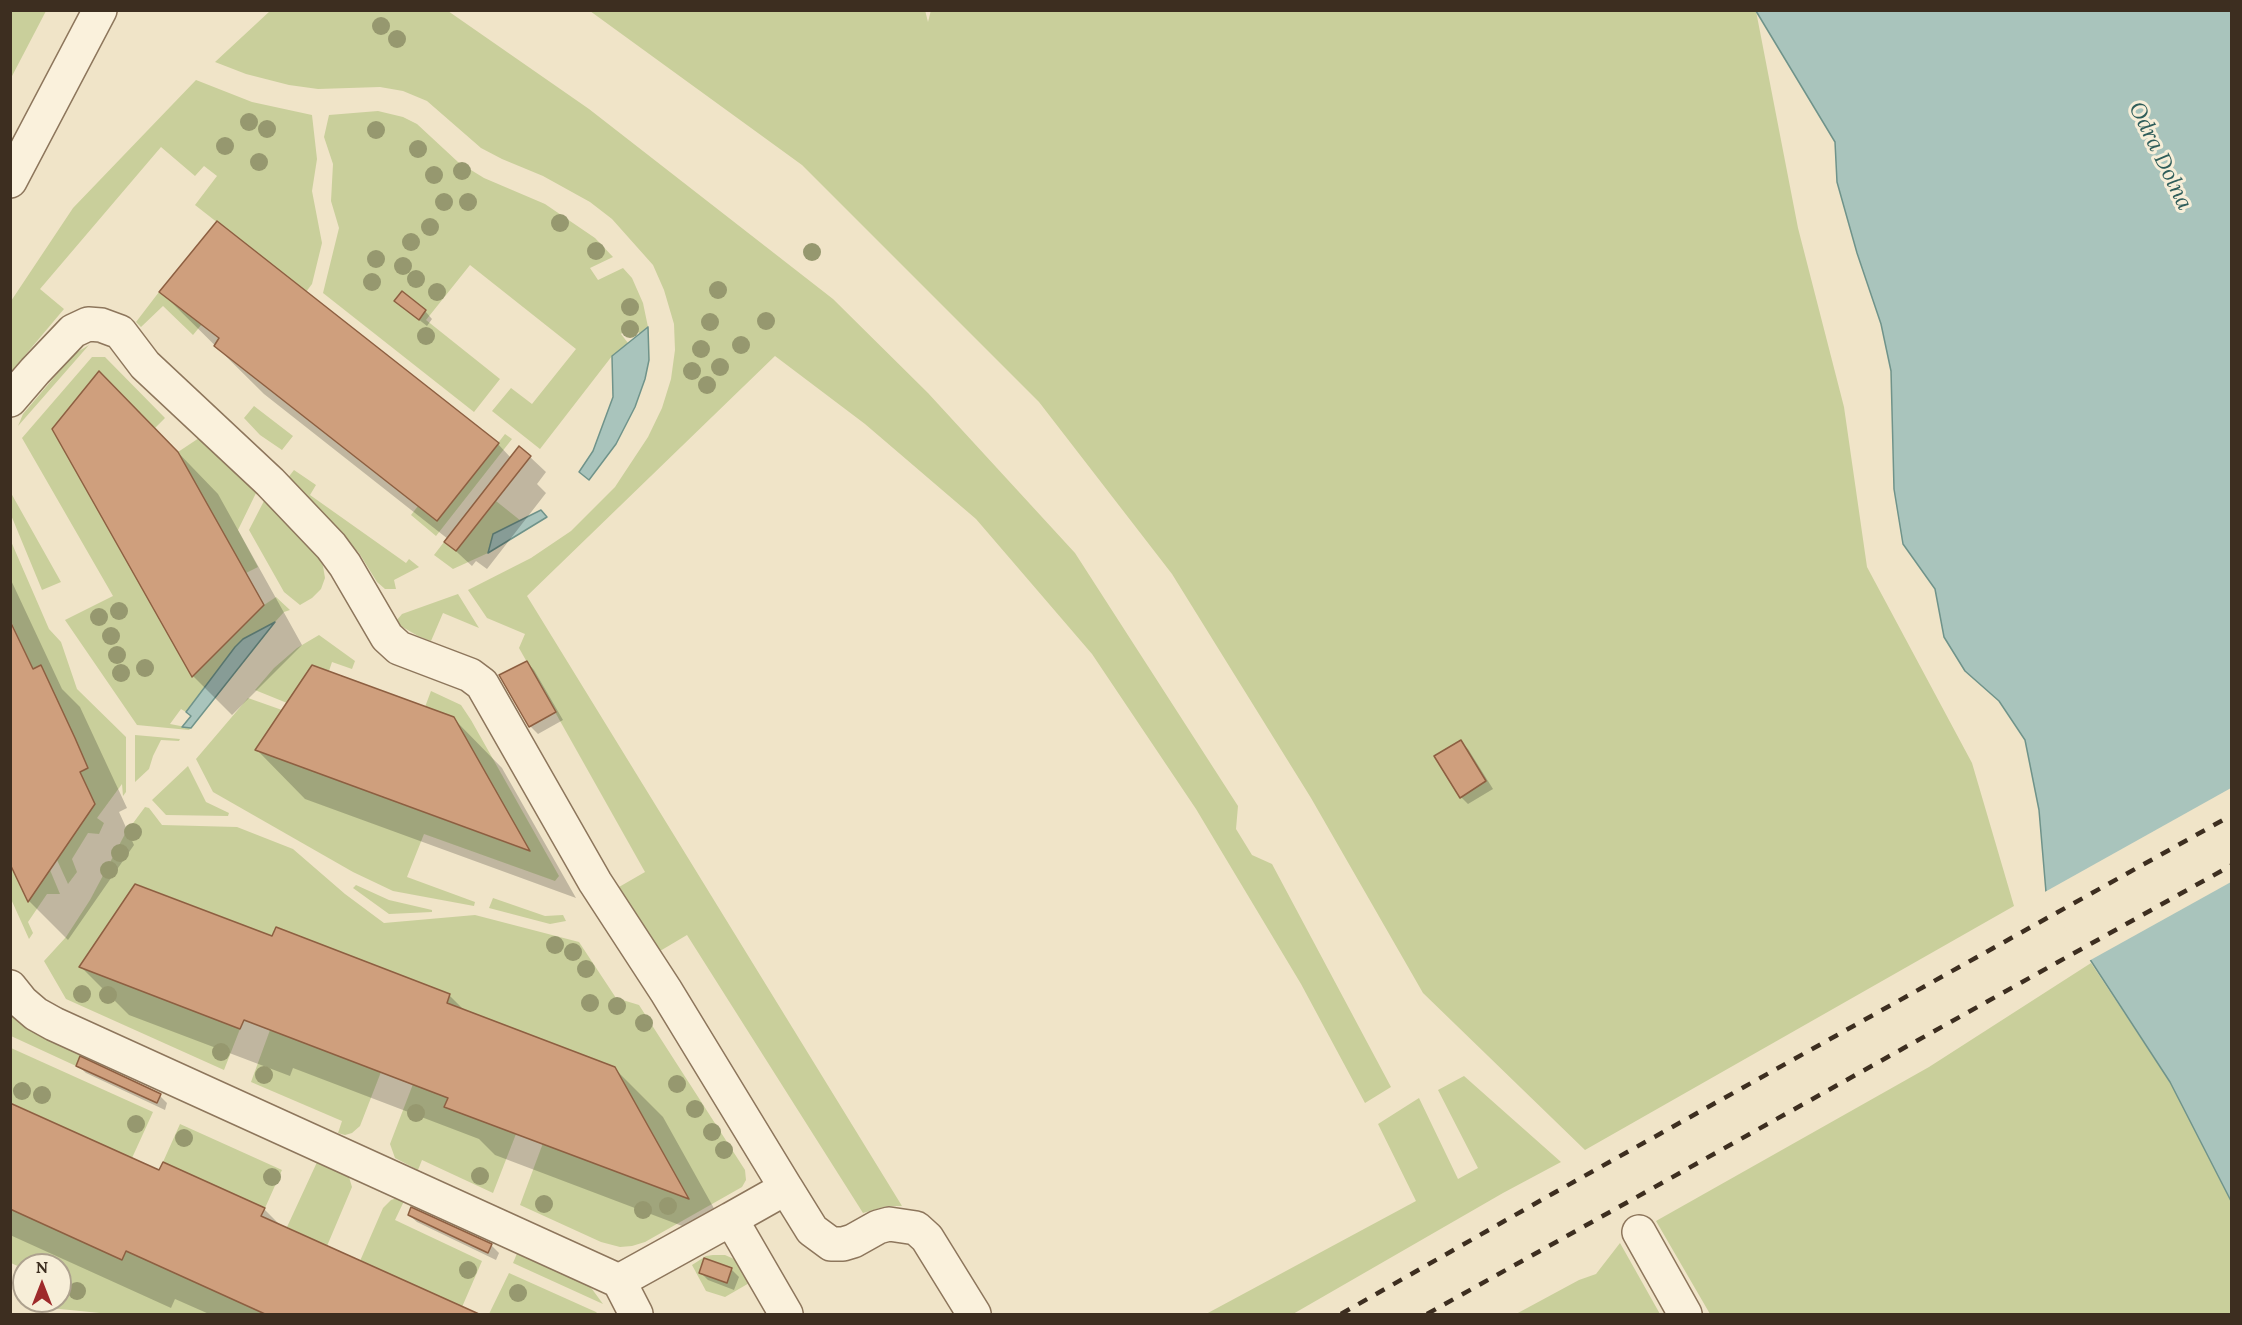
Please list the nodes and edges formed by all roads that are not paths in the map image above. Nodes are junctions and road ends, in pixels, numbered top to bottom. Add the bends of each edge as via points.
1 (100, 10) edge
2 (10, 181) edge
3 (10, 400) edge
4 (10, 987) edge
5 (786, 1188) junction
6 (731, 1219) junction
7 (1639, 1232) dead end
8 (619, 1281) junction
9 (636, 1314) edge
10 (786, 1314) edge
11 (974, 1314) edge
12 (1685, 1314) edge

1 - 2 lane
3 - 5 lane via 73,331 88,324 120,332 145,365 270,482 331,546 387,637 399,648 470,675 482,684 595,882
4 - 8 lane via 36,1014 54,1024
5 - 6 lane
5 - 11 lane via 812,1230 831,1244 853,1241 890,1224 916,1228 927,1238
6 - 8 lane
6 - 10 lane
7 - 12 lane
8 - 9 lane

